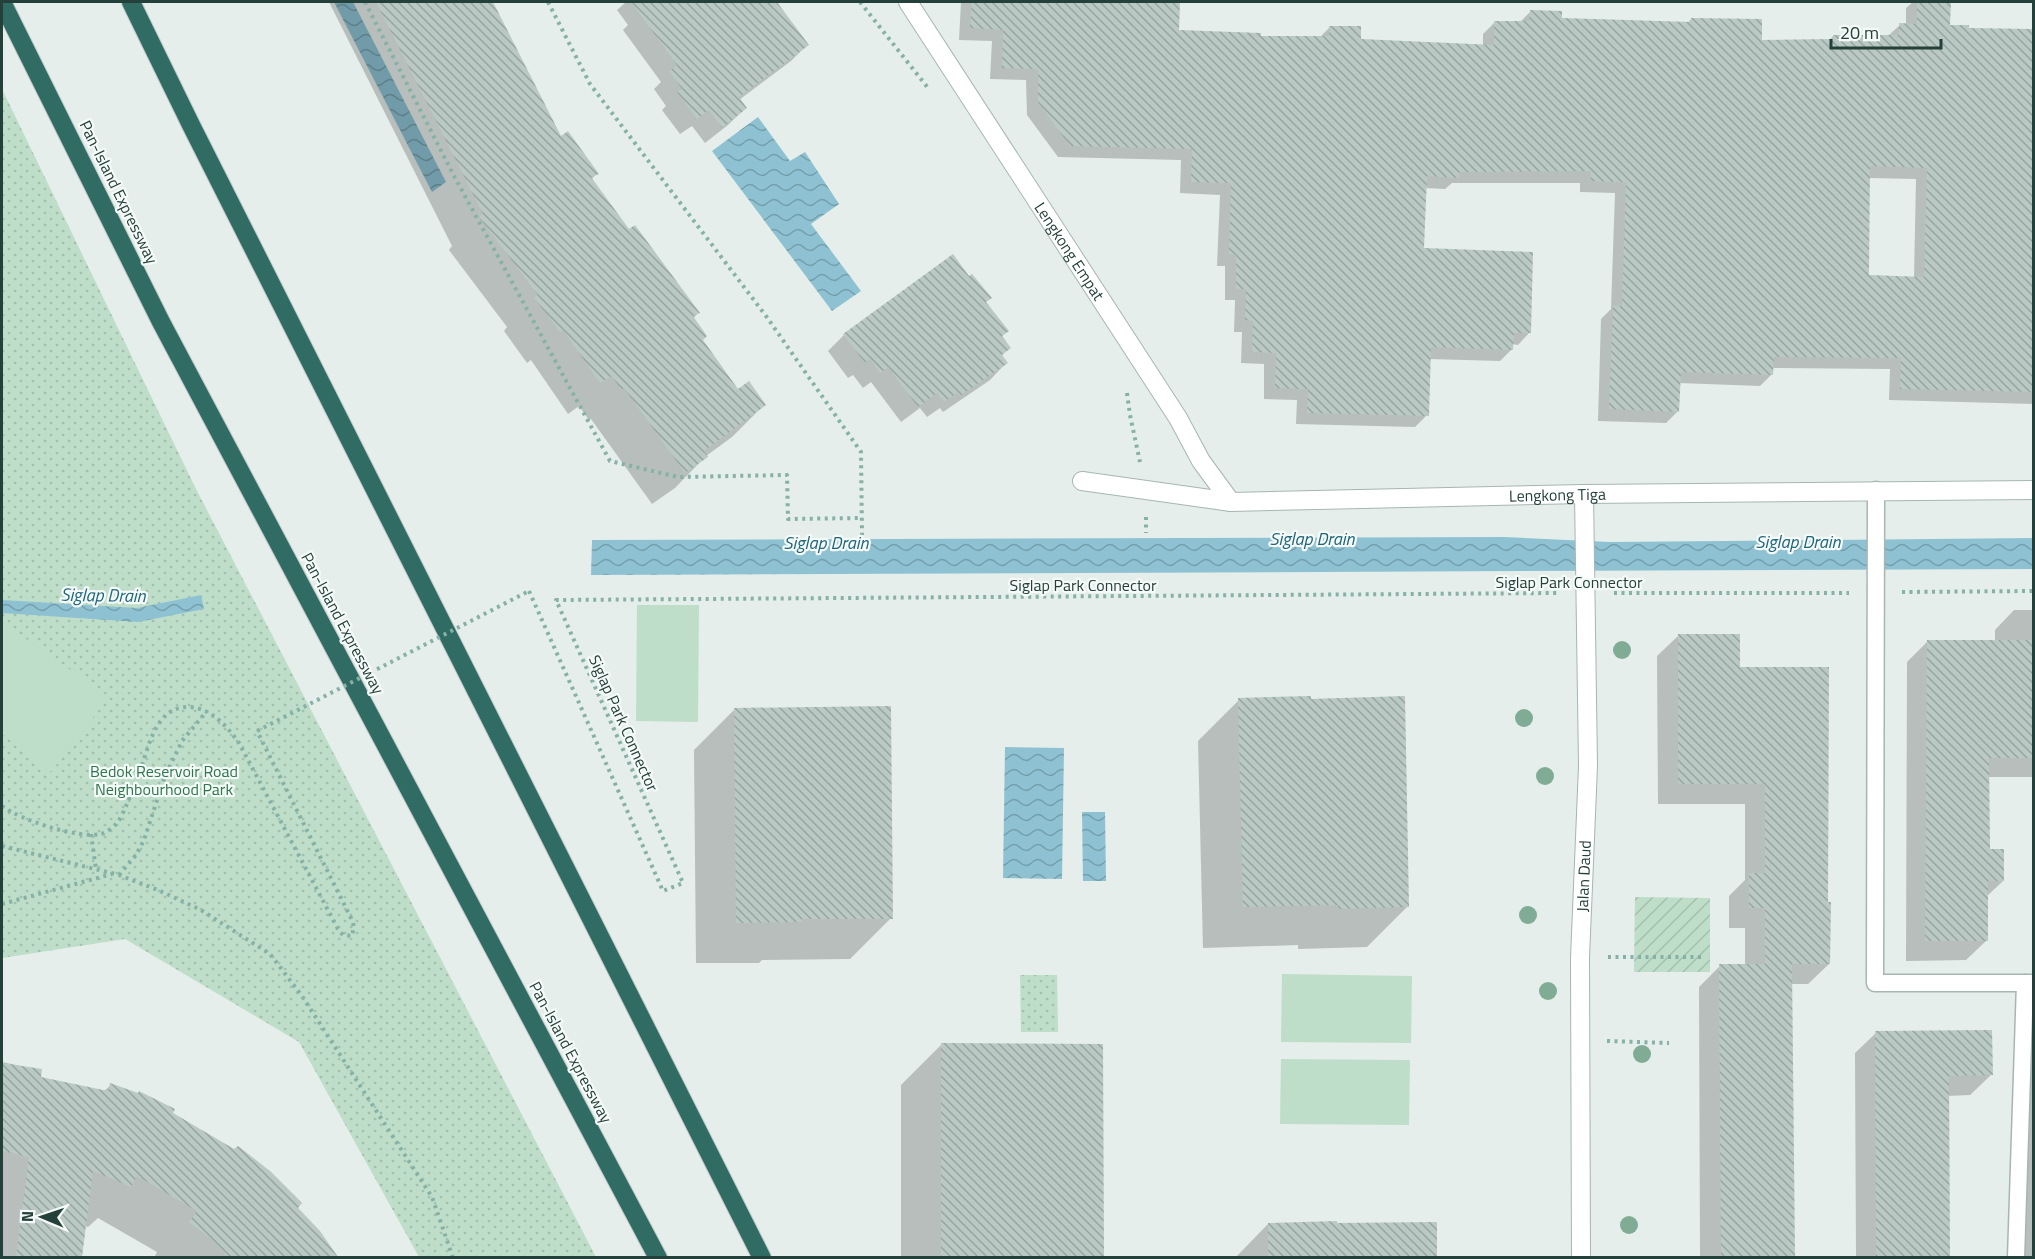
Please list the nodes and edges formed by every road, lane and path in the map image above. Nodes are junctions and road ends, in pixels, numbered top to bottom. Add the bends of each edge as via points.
1 (2, 2) edge
2 (131, 2) edge
3 (365, 2) edge
4 (548, 2) edge
5 (908, 2) edge
6 (1082, 481) dead end
7 (1876, 490) junction
8 (2034, 490) edge
9 (1584, 494) junction
10 (1231, 502) junction
11 (862, 518) junction
12 (862, 535) dead end
13 (2034, 591) edge
14 (1876, 592) junction
15 (1587, 593) junction
16 (207, 711) junction
17 (2, 806) edge
18 (91, 834) junction
19 (2, 846) edge
20 (96, 869) junction
21 (113, 874) junction
22 (119, 875) junction
23 (2, 904) edge
24 (1701, 957) dead end
25 (1580, 958) junction
26 (2029, 983) edge
27 (1580, 1040) junction
28 (1669, 1043) dead end
29 (453, 1257) edge
30 (658, 1257) edge
31 (762, 1257) edge
32 (1581, 1257) edge
33 (2016, 1257) edge

1 - 30 highway, Pan-Island Expressway via 167,332
2 - 31 highway
3 - 11 path via 454,176 610,461 678,477 788,475 788,519
4 - 11 path via 590,84 766,316 861,452
5 - 10 street, Lengkong Empat
6 - 10 street, Lengkong Tiga
7 - 8 street, Lengkong Tiga
7 - 9 street, Lengkong Tiga
7 - 14 lane
9 - 10 street, Lengkong Tiga
9 - 15 street, Jalan Daud
11 - 12 path
13 - 14 path, Siglap Park Connector
14 - 15 path, Siglap Park Connector
14 - 26 lane via 1875,983
15 - 16 path, Siglap Park Connector, bridge via 556,600 683,883 663,891 529,591 257,731 352,920 352,936 338,929 239,743 224,723
15 - 25 street, Jalan Daud via 1588,766
16 - 18 path via 178,706 163,717 149,739 119,822 103,834
16 - 22 path via 182,741 165,776 144,840
17 - 18 path via 14,815 53,829
18 - 20 path
19 - 20 path
20 - 21 path
21 - 22 path
21 - 23 path
22 - 29 path via 201,910 270,954 302,996 432,1197
24 - 25 path
25 - 27 street, Jalan Daud
26 - 33 lane
27 - 28 path
27 - 32 street, Jalan Daud

